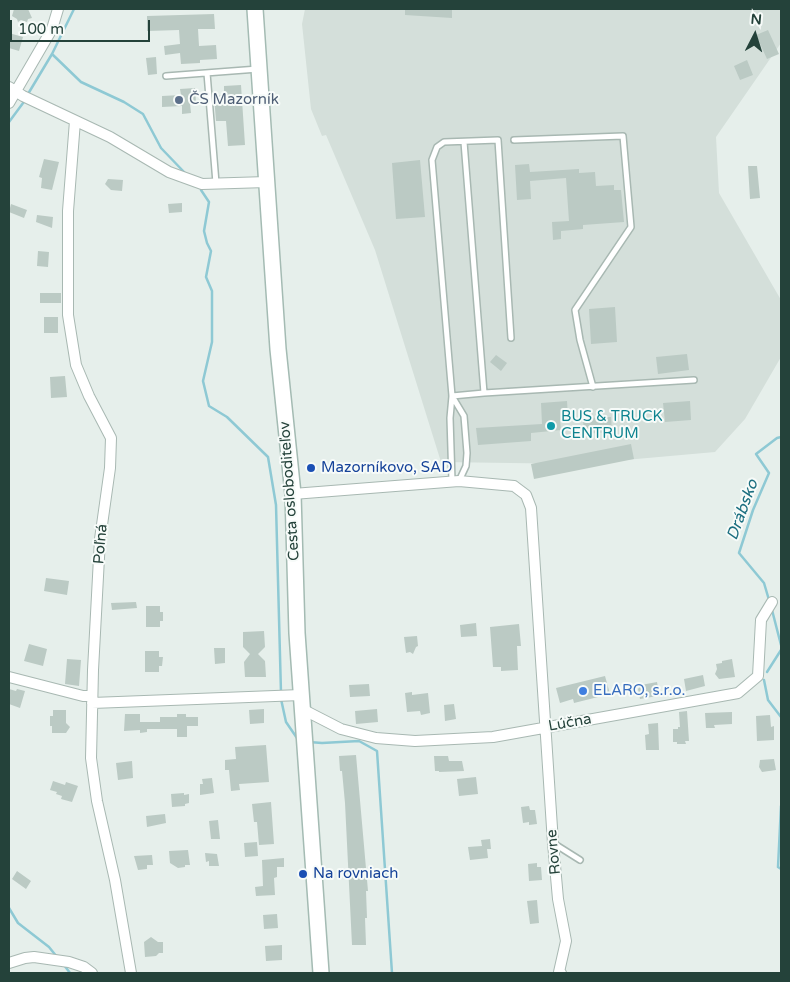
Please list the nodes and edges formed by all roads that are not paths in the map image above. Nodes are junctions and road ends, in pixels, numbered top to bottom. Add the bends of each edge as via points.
1 (58, 9) edge
2 (254, 9) edge
3 (259, 69) junction
4 (207, 73) junction
5 (166, 76) dead end
6 (16, 92) edge
7 (9, 103) edge
8 (75, 121) junction
9 (514, 140) dead end
10 (464, 142) junction
11 (267, 182) junction
12 (216, 183) junction
13 (511, 338) dead end
14 (694, 380) dead end
15 (593, 387) junction
16 (484, 393) junction
17 (452, 396) junction
18 (456, 481) junction
19 (293, 494) junction
20 (772, 602) dead end
21 (9, 677) edge
22 (92, 700) junction
23 (302, 702) junction
24 (546, 728) junction
25 (554, 843) junction
26 (580, 860) dead end
27 (9, 964) edge
28 (92, 973) edge
29 (131, 973) edge
30 (322, 973) edge
31 (561, 973) edge

1 - 6 street via 52,29
2 - 3 main road, Cesta osloboditeľov
3 - 4 lane
3 - 11 main road, Cesta osloboditeľov
4 - 5 lane
4 - 12 lane
6 - 7 street
6 - 8 street
8 - 12 street via 110,137 168,172 202,184
8 - 22 street, Poľná via 68,211 68,315 76,365 111,438 100,539
9 - 15 lane via 623,136 631,228 575,310
10 - 13 lane via 498,140
10 - 16 lane
10 - 17 lane via 444,142 436,147 432,160
11 - 12 street
11 - 19 main road, Cesta osloboditeľov via 278,349
14 - 15 lane
15 - 16 lane
16 - 17 lane
17 - 18 lane via 450,418
17 - 18 lane via 464,416 466,443 466,466
18 - 19 street, Rovne
18 - 24 street, Rovne via 514,486 526,495 531,508
19 - 23 main road, Cesta osloboditeľov
20 - 24 street, Lúčna via 760,620 758,676 738,693
21 - 22 street
22 - 23 street
22 - 29 street, Poľná via 91,758 97,801
23 - 24 street, Lúčna via 341,729 384,739 493,738
23 - 30 main road, Cesta osloboditeľov
24 - 25 street, Rovne
25 - 26 lane
25 - 31 street, Rovne via 558,899 566,940
27 - 28 street via 34,957 69,962

